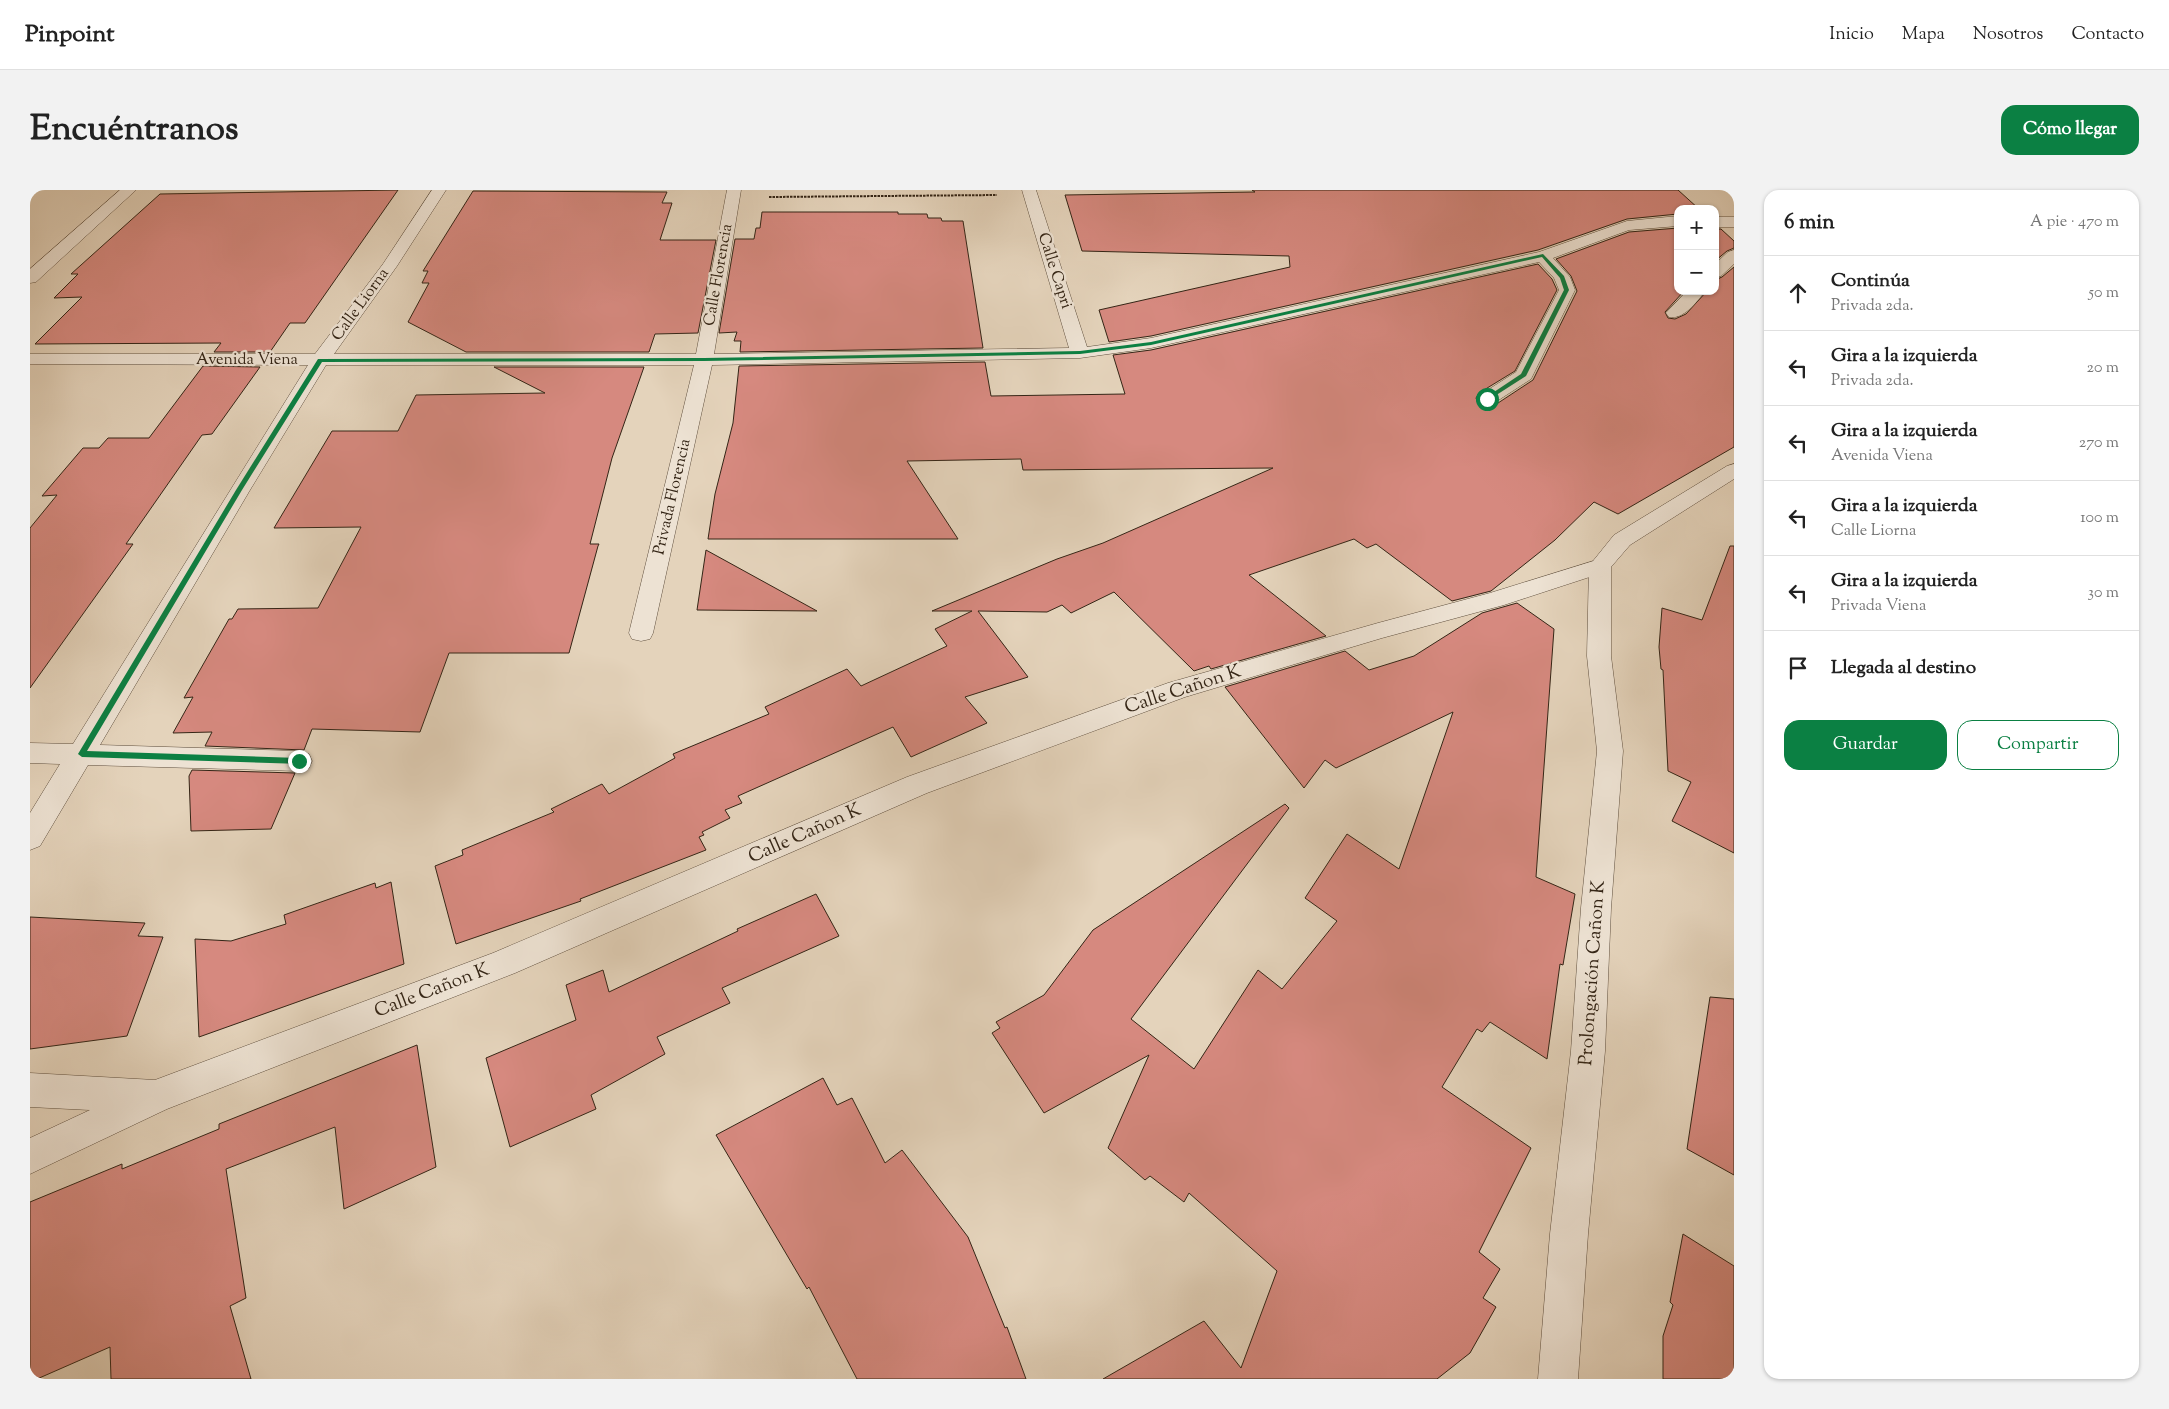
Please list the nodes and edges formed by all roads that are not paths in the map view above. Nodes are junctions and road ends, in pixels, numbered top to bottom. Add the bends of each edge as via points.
1 (129, 190) edge
2 (439, 190) edge
3 (1029, 192) edge
4 (734, 194) edge
5 (1674, 221) edge
6 (1719, 222) edge
7 (1734, 222) edge
8 (1734, 255) edge
9 (1543, 256) junction
10 (1719, 269) edge
11 (30, 278) edge
12 (1693, 295) edge
13 (1675, 313) dead end
14 (1080, 353) junction
15 (30, 359) edge
16 (320, 360) junction
17 (704, 360) junction
18 (1487, 399) dead end
19 (1734, 470) edge
20 (1600, 566) junction
21 (641, 633) dead end
22 (30, 753) edge
23 (82, 754) junction
24 (299, 761) dead end
25 (30, 838) edge
26 (30, 1090) edge
27 (157, 1096) junction
28 (30, 1156) edge
29 (1558, 1379) edge

1 - 11 street
2 - 16 street, Calle Liorna via 390,266
3 - 14 street, Calle Capri
4 - 17 street, Calle Florencia
5 - 9 street, Avenida Viena via 1627,226
6 - 7 street
8 - 10 street
9 - 14 street, Avenida Viena via 1151,343
9 - 18 street via 1562,277 1567,290 1524,375
12 - 13 street
14 - 17 street, Avenida Viena
15 - 16 street, Avenida Viena
16 - 17 street, Avenida Viena
16 - 23 street, Calle Liorna
17 - 21 street, Privada Florencia
19 - 20 street via 1622,540
20 - 27 street, Calle Cañon K via 1176,690 916,785 504,963
20 - 29 street, Prolongación Cañon K via 1599,656 1610,751 1588,1051
22 - 23 street
23 - 24 street
23 - 25 street, Calle Liorna
26 - 27 street
27 - 28 street, Calle Cañon K

